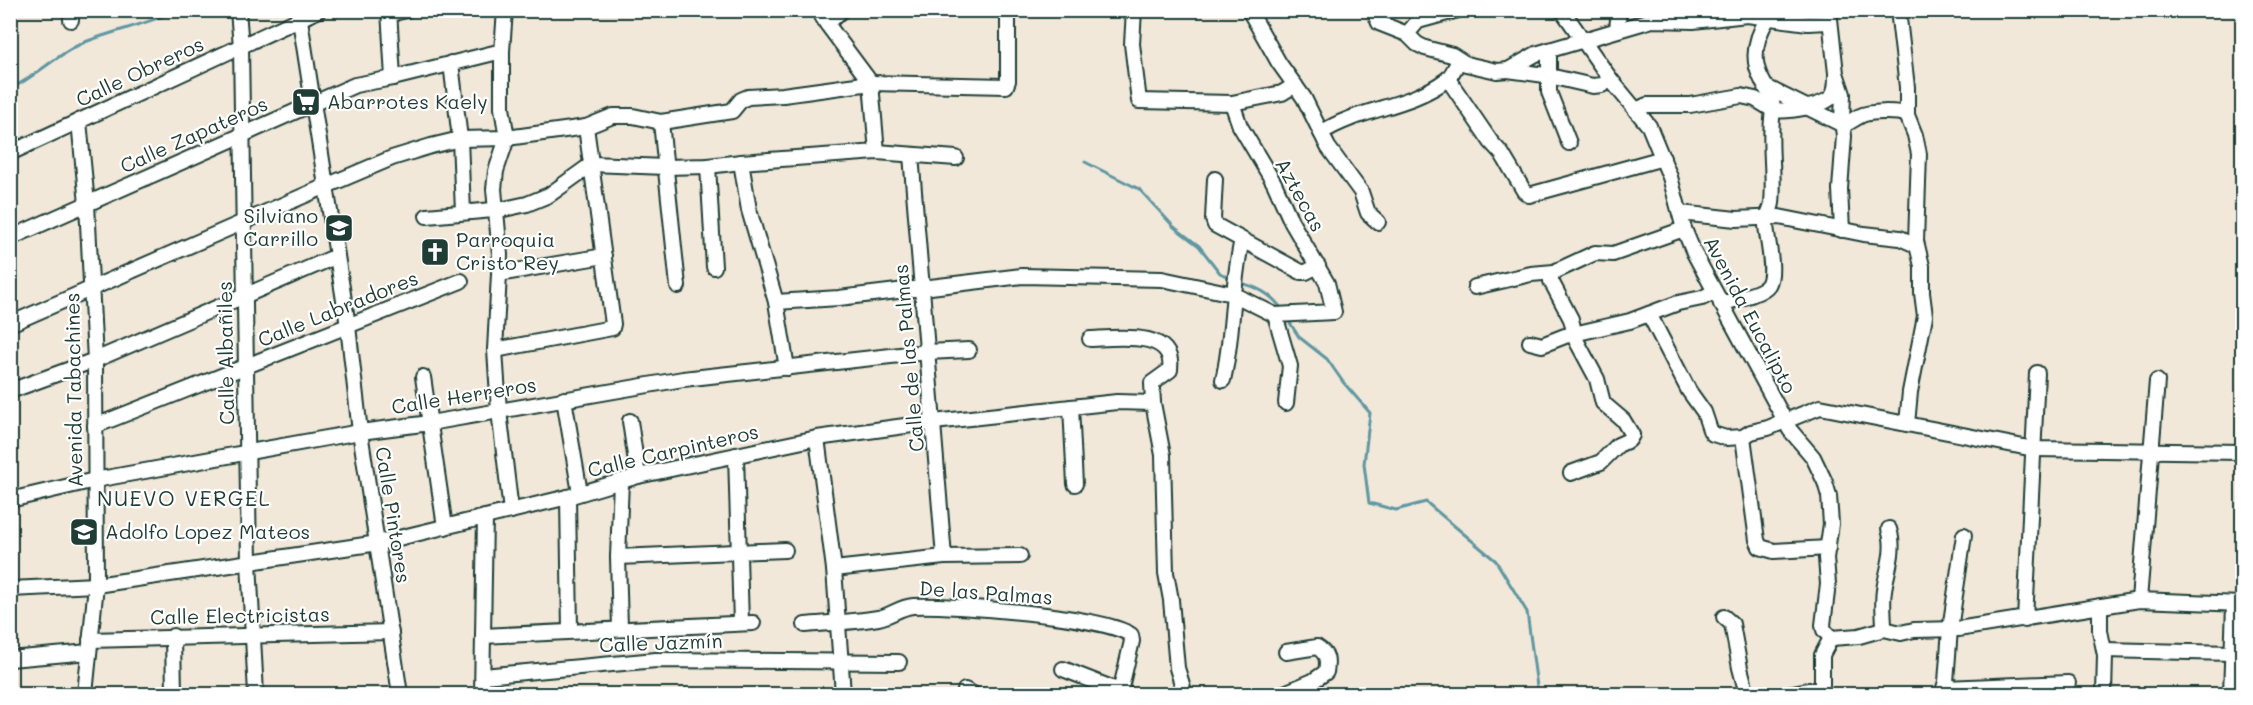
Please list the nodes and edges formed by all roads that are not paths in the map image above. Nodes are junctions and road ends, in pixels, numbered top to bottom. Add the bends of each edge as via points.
1 (238, 10) edge
2 (319, 10) edge
3 (406, 10) edge
4 (505, 10) edge
5 (818, 10) edge
6 (843, 10) edge
7 (1008, 10) edge
8 (1134, 10) edge
9 (1249, 10) edge
10 (1374, 10) edge
11 (1458, 10) edge
12 (1562, 10) edge
13 (1618, 10) edge
14 (1898, 10) edge
15 (389, 12) edge
16 (1830, 14) edge
17 (1768, 18) junction
18 (300, 20) junction
19 (827, 24) junction
20 (1617, 29) junction
21 (1407, 34) junction
22 (1583, 40) junction
23 (241, 47) junction
24 (1549, 50) junction
25 (502, 51) junction
26 (1459, 60) junction
27 (451, 63) junction
28 (1508, 70) junction
29 (1836, 73) junction
30 (1550, 76) junction
31 (393, 78) junction
32 (1448, 79) junction
33 (1611, 80) junction
34 (871, 83) junction
35 (1764, 84) junction
36 (1295, 85) junction
37 (1747, 96) junction
38 (1844, 102) junction
39 (1232, 103) junction
40 (313, 104) junction
41 (1809, 107) junction
42 (1636, 110) junction
43 (1773, 110) junction
44 (1861, 115) junction
45 (1908, 115) junction
46 (79, 122) junction
47 (661, 122) junction
48 (1843, 125) junction
49 (586, 127) junction
50 (1321, 133) junction
51 (242, 135) junction
52 (507, 138) junction
53 (460, 140) junction
54 (1569, 143) dead end
55 (877, 152) junction
56 (10, 153) edge
57 (911, 155) junction
58 (957, 158) dead end
59 (1663, 158) junction
60 (741, 162) junction
61 (592, 164) junction
62 (708, 166) junction
63 (665, 167) junction
64 (1215, 179) dead end
65 (326, 186) junction
66 (87, 204) junction
67 (497, 209) junction
68 (463, 212) junction
69 (1680, 213) junction
70 (427, 216) dead end
71 (1766, 218) junction
72 (244, 222) junction
73 (1378, 222) dead end
74 (1684, 229) junction
75 (1842, 230) junction
76 (10, 238) edge
77 (1242, 240) junction
78 (1916, 245) junction
79 (337, 256) junction
80 (604, 256) junction
81 (1318, 266) junction
82 (714, 267) dead end
83 (1551, 273) junction
84 (499, 274) junction
85 (461, 281) dead end
86 (678, 286) dead end
87 (1475, 287) dead end
88 (921, 288) junction
89 (91, 289) junction
90 (1233, 294) junction
91 (245, 296) junction
92 (1718, 298) junction
93 (776, 302) junction
94 (1649, 314) junction
95 (1275, 315) junction
96 (10, 324) edge
97 (348, 326) junction
98 (1575, 335) junction
99 (1090, 339) dead end
100 (1530, 342) dead end
101 (495, 350) junction
102 (969, 350) dead end
103 (927, 352) junction
104 (94, 360) junction
105 (246, 366) junction
106 (787, 368) junction
107 (2037, 373) dead end
108 (423, 377) dead end
109 (1223, 380) dead end
110 (2157, 381) dead end
111 (10, 391) edge
112 (564, 399) junction
113 (1286, 403) dead end
114 (1153, 404) junction
115 (1071, 407) junction
116 (499, 411) junction
117 (1785, 420) junction
118 (630, 421) dead end
119 (934, 422) junction
120 (430, 423) junction
121 (1907, 424) junction
122 (95, 426) junction
123 (360, 432) junction
124 (1743, 437) junction
125 (817, 438) junction
126 (2034, 449) junction
127 (2151, 452) junction
128 (2242, 452) edge
129 (247, 453) junction
130 (736, 455) junction
131 (1571, 473) dead end
132 (638, 476) junction
133 (95, 480) junction
134 (621, 481) junction
135 (1075, 484) dead end
136 (574, 495) junction
137 (10, 500) edge
138 (511, 511) junction
139 (484, 517) junction
140 (445, 527) junction
141 (1888, 529) dead end
142 (1964, 535) dead end
143 (378, 543) junction
144 (1828, 548) junction
145 (785, 550) dead end
146 (740, 551) junction
147 (1020, 556) dead end
148 (618, 557) junction
149 (944, 557) junction
150 (249, 562) junction
151 (834, 569) junction
152 (96, 585) junction
153 (10, 589) edge
154 (2139, 600) junction
155 (2238, 604) edge
156 (2100, 606) junction
157 (1724, 617) dead end
158 (2025, 620) junction
159 (837, 622) junction
160 (805, 625) dead end
161 (620, 628) junction
162 (1884, 629) junction
163 (1950, 629) junction
164 (570, 631) junction
165 (391, 632) junction
166 (252, 635) junction
167 (173, 636) junction
168 (483, 636) junction
169 (1831, 638) junction
170 (89, 646) junction
171 (2104, 650) junction
172 (1286, 652) dead end
173 (2232, 653) junction
174 (10, 659) edge
175 (841, 660) junction
176 (898, 662) dead end
177 (1063, 669) dead end
178 (483, 676) junction
179 (2068, 683) dead end
180 (1943, 691) edge
181 (1822, 692) edge
182 (1124, 693) edge
183 (85, 694) edge
184 (174, 694) edge
185 (256, 694) edge
186 (399, 694) edge
187 (482, 694) edge
188 (843, 694) edge
189 (1185, 694) edge
190 (1282, 694) edge
191 (1747, 694) edge
192 (1788, 694) edge
193 (2104, 694) edge
194 (2231, 694) edge

1 - 23 street, Calle Albañiles
2 - 18 street, Calle Obreros
3 - 15 street
4 - 25 street
5 - 19 street
6 - 19 street
7 - 34 street via 1006,86
8 - 39 street via 1132,44 1139,101
9 - 36 street
10 - 21 street via 1379,23
11 - 21 street via 1418,21
12 - 22 street, Avenida Eucalipto
13 - 20 street
14 - 45 street
15 - 31 street
16 - 17 street via 1808,23
16 - 29 street
17 - 20 street via 1748,15 1693,21 1662,19
17 - 35 street via 1756,46 1757,69
18 - 23 street, Calle Obreros
18 - 40 street, Calle Pintores
19 - 34 street
20 - 22 street
21 - 26 street via 1417,44
22 - 24 street
22 - 33 street, Avenida Eucalipto
23 - 46 street, Calle Obreros
23 - 51 street, Calle Albañiles
24 - 28 street
24 - 30 street
25 - 27 street, Calle Zapateros
25 - 52 street via 502,108
26 - 28 street via 1497,71
26 - 32 street
27 - 31 street, Calle Zapateros
27 - 53 street
28 - 30 street
29 - 38 street
29 - 41 street via 1832,96
30 - 33 street via 1593,86
30 - 54 street via 1550,96
31 - 40 street, Calle Zapateros via 356,85
32 - 50 street via 1408,100 1338,123
32 - 59 street via 1529,195
33 - 42 street, Avenida Eucalipto
34 - 47 street via 748,97 732,111
34 - 55 street
35 - 37 street
35 - 41 street
35 - 43 street via 1772,97
36 - 39 street via 1282,93
36 - 50 street
37 - 42 street via 1690,105 1647,105
37 - 43 street
38 - 44 street
38 - 48 street
39 - 81 street, Aztecas via 1240,126
40 - 51 street, Calle Zapateros
40 - 65 street, Calle Pintores
41 - 43 street
41 - 48 street
42 - 59 street, Avenida Eucalipto via 1649,126
43 - 71 street via 1772,201
44 - 45 street
44 - 48 street
45 - 78 street via 1919,154
46 - 56 street, Calle Obreros
46 - 66 street, Avenida Tabachines
47 - 49 street via 612,116
47 - 63 street
48 - 75 street
49 - 52 street
49 - 61 street
50 - 73 street via 1360,192 1371,217
51 - 66 street, Calle Zapateros
51 - 72 street, Calle Albañiles
52 - 53 street
52 - 67 street via 496,171
53 - 65 street via 392,158
53 - 68 street
55 - 57 street
55 - 60 street
57 - 58 street
57 - 88 street, Calle de las Palmas
59 - 69 street, Avenida Eucalipto
60 - 62 street
60 - 93 street via 749,210
61 - 63 street
61 - 67 street via 549,195
61 - 80 street
62 - 63 street
62 - 82 street
63 - 86 street
64 - 77 street via 1214,223
65 - 72 street
65 - 79 street, Calle Pintores
66 - 76 street, Calle Zapateros
66 - 89 street, Avenida Tabachines
67 - 68 street
67 - 84 street
68 - 70 street
69 - 71 street
69 - 74 street, Avenida Eucalipto
71 - 75 street via 1779,217
71 - 92 street via 1768,285 1760,291
72 - 89 street
72 - 91 street, Calle Albañiles
74 - 83 street via 1613,254 1595,253
74 - 92 street, Avenida Eucalipto
75 - 78 street via 1900,238
77 - 81 street via 1301,272
77 - 90 street
78 - 121 street via 1922,266 1924,316
79 - 91 street
79 - 97 street, Calle Pintores
80 - 84 street
80 - 101 street via 612,328
81 - 95 street, Aztecas via 1334,312
83 - 87 street
83 - 98 street
84 - 101 street
85 - 97 street, Calle Labradores
88 - 90 street via 1022,276 1162,279
88 - 93 street
88 - 103 street, Calle de las Palmas
89 - 96 street
89 - 104 street, Avenida Tabachines
90 - 95 street
90 - 109 street
91 - 104 street
91 - 105 street, Calle Albañiles
92 - 94 street via 1678,303
92 - 117 street, Avenida Eucalipto
93 - 106 street
94 - 98 street
94 - 124 street via 1713,434
95 - 113 street via 1290,366
97 - 105 street, Calle Labradores
97 - 123 street, Calle Pintores
98 - 100 street via 1542,345
98 - 131 street via 1597,379 1603,403 1623,420 1632,435 1606,458
99 - 114 street via 1142,338 1165,349 1170,355 1170,370 1152,383
101 - 116 street
102 - 103 street, Calle Herreros
103 - 106 street, Calle Herreros
103 - 119 street, Calle de las Palmas
104 - 111 street
104 - 122 street, Avenida Tabachines
105 - 122 street, Calle Labradores
105 - 129 street, Calle Albañiles
106 - 112 street, Calle Herreros via 683,379
107 - 126 street
108 - 120 street
110 - 127 street
112 - 116 street, Calle Herreros
112 - 136 street
114 - 115 street, Calle Carpinteros via 1117,402
114 - 189 street via 1163,455 1166,573 1177,669
115 - 119 street, Calle Carpinteros
115 - 135 street
116 - 120 street, Calle Herreros
116 - 138 street
117 - 121 street via 1820,406
117 - 124 street
117 - 144 street, Avenida Eucalipto via 1820,468 1825,482 1831,524
118 - 132 street
119 - 125 street, Calle Carpinteros
119 - 149 street, Calle de las Palmas
120 - 123 street, Calle Herreros
120 - 140 street
121 - 126 street
122 - 133 street, Avenida Tabachines
123 - 129 street, Calle Herreros
123 - 143 street, Calle Pintores
124 - 144 street via 1760,548
125 - 130 street, Calle Carpinteros
125 - 151 street
126 - 127 street
126 - 158 street
127 - 128 street
127 - 154 street
129 - 133 street, Calle Herreros
129 - 150 street, Calle Albañiles
130 - 132 street, Calle Carpinteros
130 - 146 street
132 - 134 street, Calle Carpinteros
133 - 137 street, Calle Herreros
133 - 152 street, Avenida Tabachines
134 - 136 street, Calle Carpinteros
134 - 148 street
136 - 138 street, Calle Carpinteros
136 - 164 street
138 - 139 street, Calle Carpinteros
139 - 140 street, Calle Carpinteros
139 - 168 street
140 - 143 street, Calle Carpinteros
141 - 162 street via 1892,557 1884,588
142 - 163 street
143 - 150 street, Calle Carpinteros
143 - 165 street, Calle Pintores
144 - 169 street, Avenida Eucalipto via 1823,625
145 - 146 street
146 - 148 street
146 - 161 street via 747,623
147 - 149 street
148 - 161 street
149 - 151 street
150 - 152 street, Calle Carpinteros
150 - 166 street, Calle Albañiles
151 - 159 street
152 - 153 street, Calle Carpinteros
152 - 170 street, Avenida Tabachines
154 - 155 street
154 - 156 street
155 - 173 street
156 - 158 street
156 - 171 street
157 - 191 street via 1732,624
158 - 163 street
159 - 160 street, De las Palmas
159 - 175 street
159 - 182 street, De las Palmas via 881,618 910,606 924,606 1002,610 1103,624 1131,634
161 - 164 street
162 - 163 street via 1901,633
162 - 169 street
163 - 180 street
164 - 168 street
165 - 166 street, Calle Electricistas
165 - 186 street, Calle Pintores
166 - 167 street, Calle Electricistas
166 - 185 street, Calle Albañiles
167 - 170 street, Calle Electricistas
167 - 184 street
168 - 178 street
169 - 181 street via 1822,655
170 - 174 street, Calle Electricistas
170 - 183 street, Avenida Tabachines
171 - 173 street
171 - 193 street
172 - 190 street via 1317,647 1326,654 1328,663 1326,672 1313,681
173 - 194 street
175 - 176 street, Calle Jazmín
175 - 178 street, Calle Jazmín via 656,660
175 - 188 street
177 - 182 street
178 - 187 street
179 - 180 street
181 - 192 street

